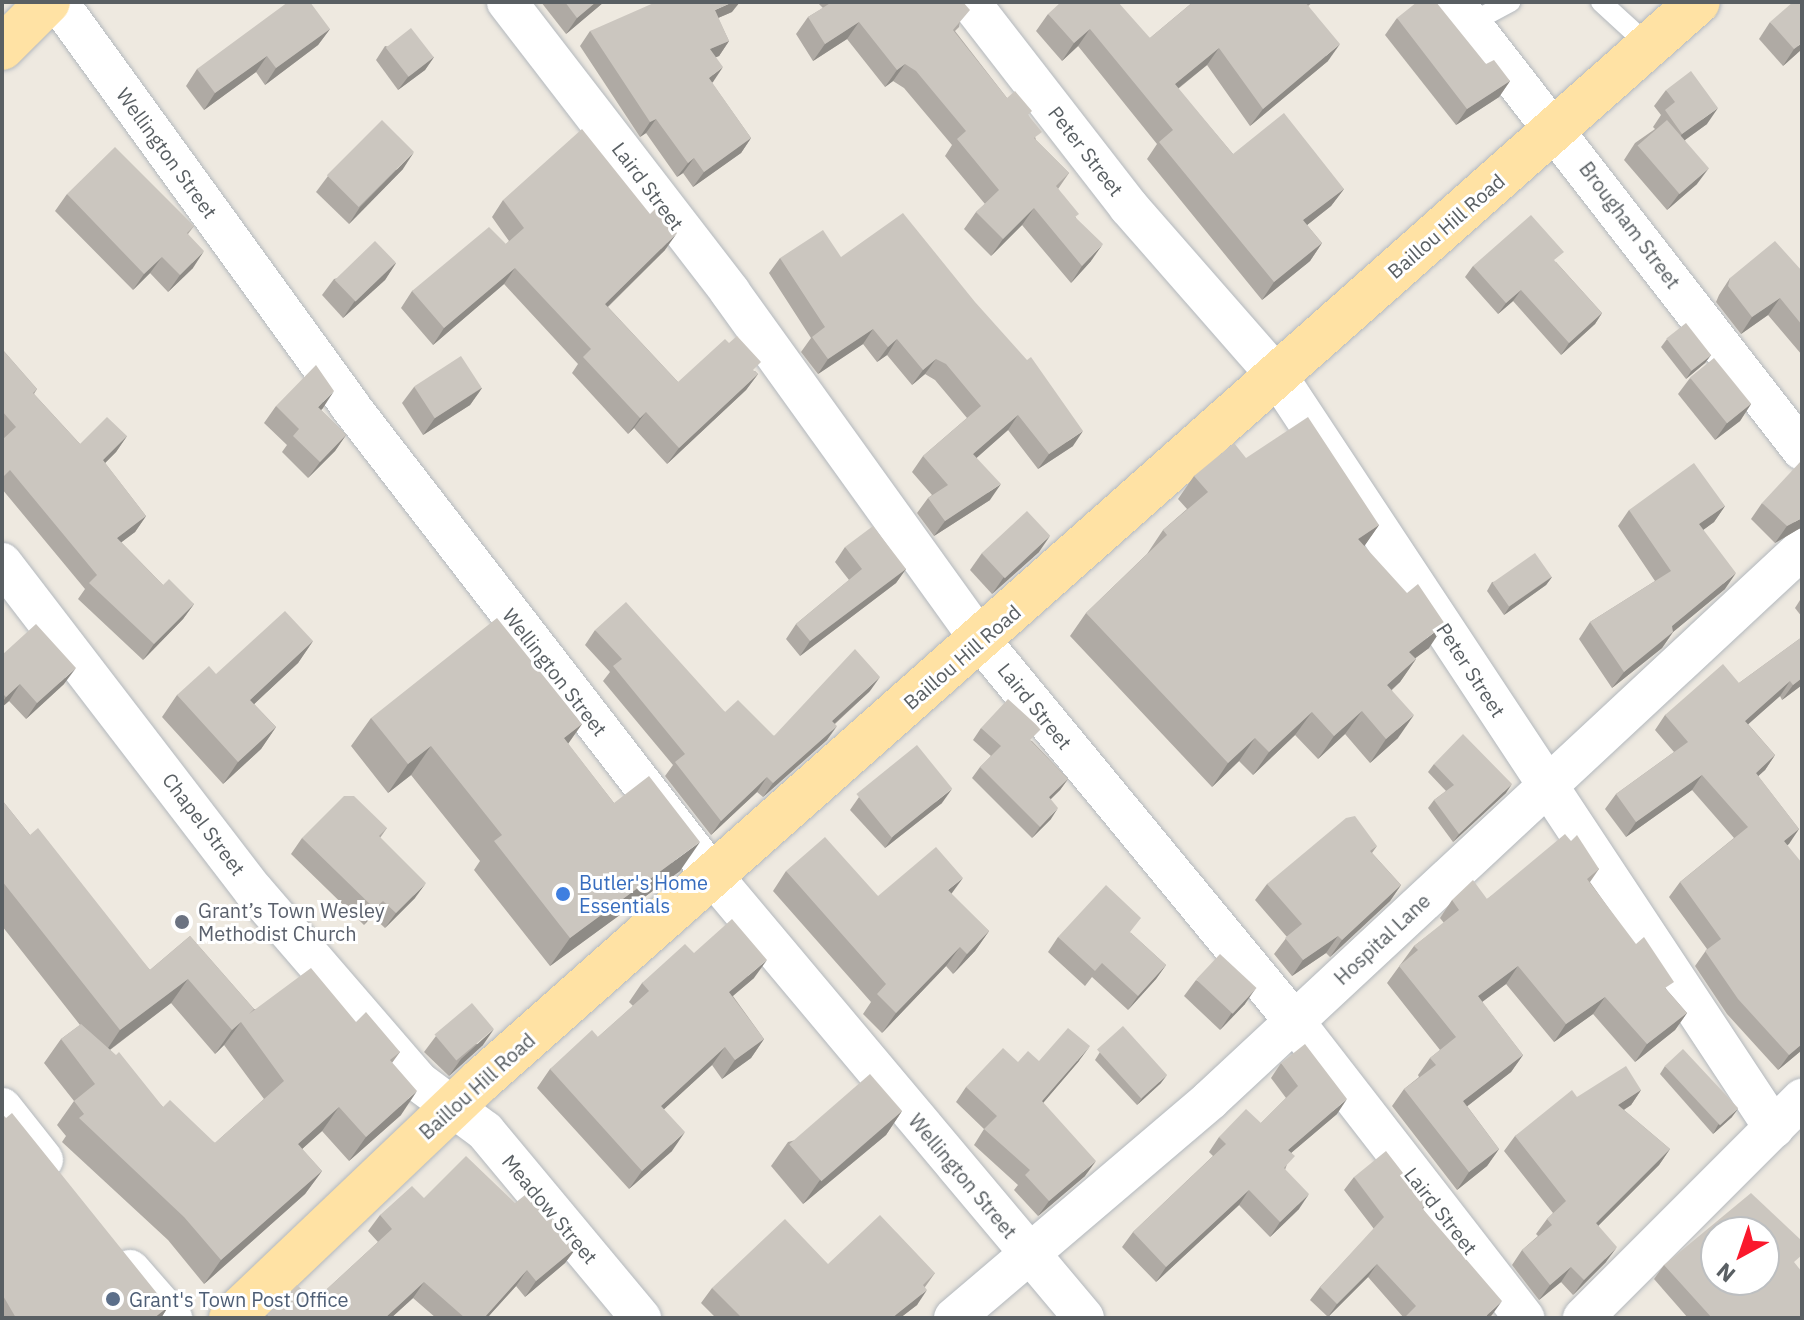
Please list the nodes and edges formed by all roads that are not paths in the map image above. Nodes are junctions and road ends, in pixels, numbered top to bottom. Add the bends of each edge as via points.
1 (48, 2) edge
2 (58, 2) edge
3 (507, 2) edge
4 (970, 2) edge
5 (1510, 2) edge
6 (1601, 2) edge
7 (1698, 2) edge
8 (1461, 13) edge
9 (1649, 46) junction
10 (2, 48) edge
11 (1557, 130) junction
12 (1278, 377) junction
13 (1802, 450) edge
14 (1802, 549) edge
15 (2, 563) edge
16 (981, 641) junction
17 (1546, 785) junction
18 (713, 876) junction
19 (1294, 1021) junction
20 (1802, 1099) edge
21 (452, 1107) junction
22 (2, 1108) edge
23 (1774, 1128) junction
24 (69, 1193) edge
25 (107, 1242) edge
26 (1031, 1257) junction
27 (172, 1318) edge
28 (231, 1318) edge
29 (641, 1318) edge
30 (954, 1318) edge
31 (1084, 1318) edge
32 (1524, 1318) edge
33 (1583, 1318) edge

1 - 10 main road
2 - 18 street, Wellington Street via 350,406
3 - 16 street, Laird Street via 730,292
4 - 12 street, Peter Street via 1129,207
5 - 8 lane
6 - 9 lane
7 - 9 main road, Baillou Hill Road
8 - 11 street, Brougham Street
9 - 11 main road, Baillou Hill Road
11 - 12 main road, Baillou Hill Road
11 - 13 street, Brougham Street
12 - 16 main road, Baillou Hill Road
12 - 17 street, Peter Street
14 - 17 street, Hospital Lane
15 - 21 street, Chapel Street via 254,891 419,1082
16 - 18 main road, Baillou Hill Road
16 - 19 street, Laird Street
17 - 19 street, Hospital Lane
17 - 23 street, Peter Street
18 - 21 main road, Baillou Hill Road
18 - 26 street, Wellington Street
19 - 26 street, Hospital Lane
19 - 32 street, Laird Street
20 - 23 street
21 - 28 main road, Baillou Hill Road
21 - 29 street, Meadow Street via 485,1131
22 - 24 street
23 - 33 street
25 - 27 street
26 - 30 street, Hospital Lane
26 - 31 street, Wellington Street

